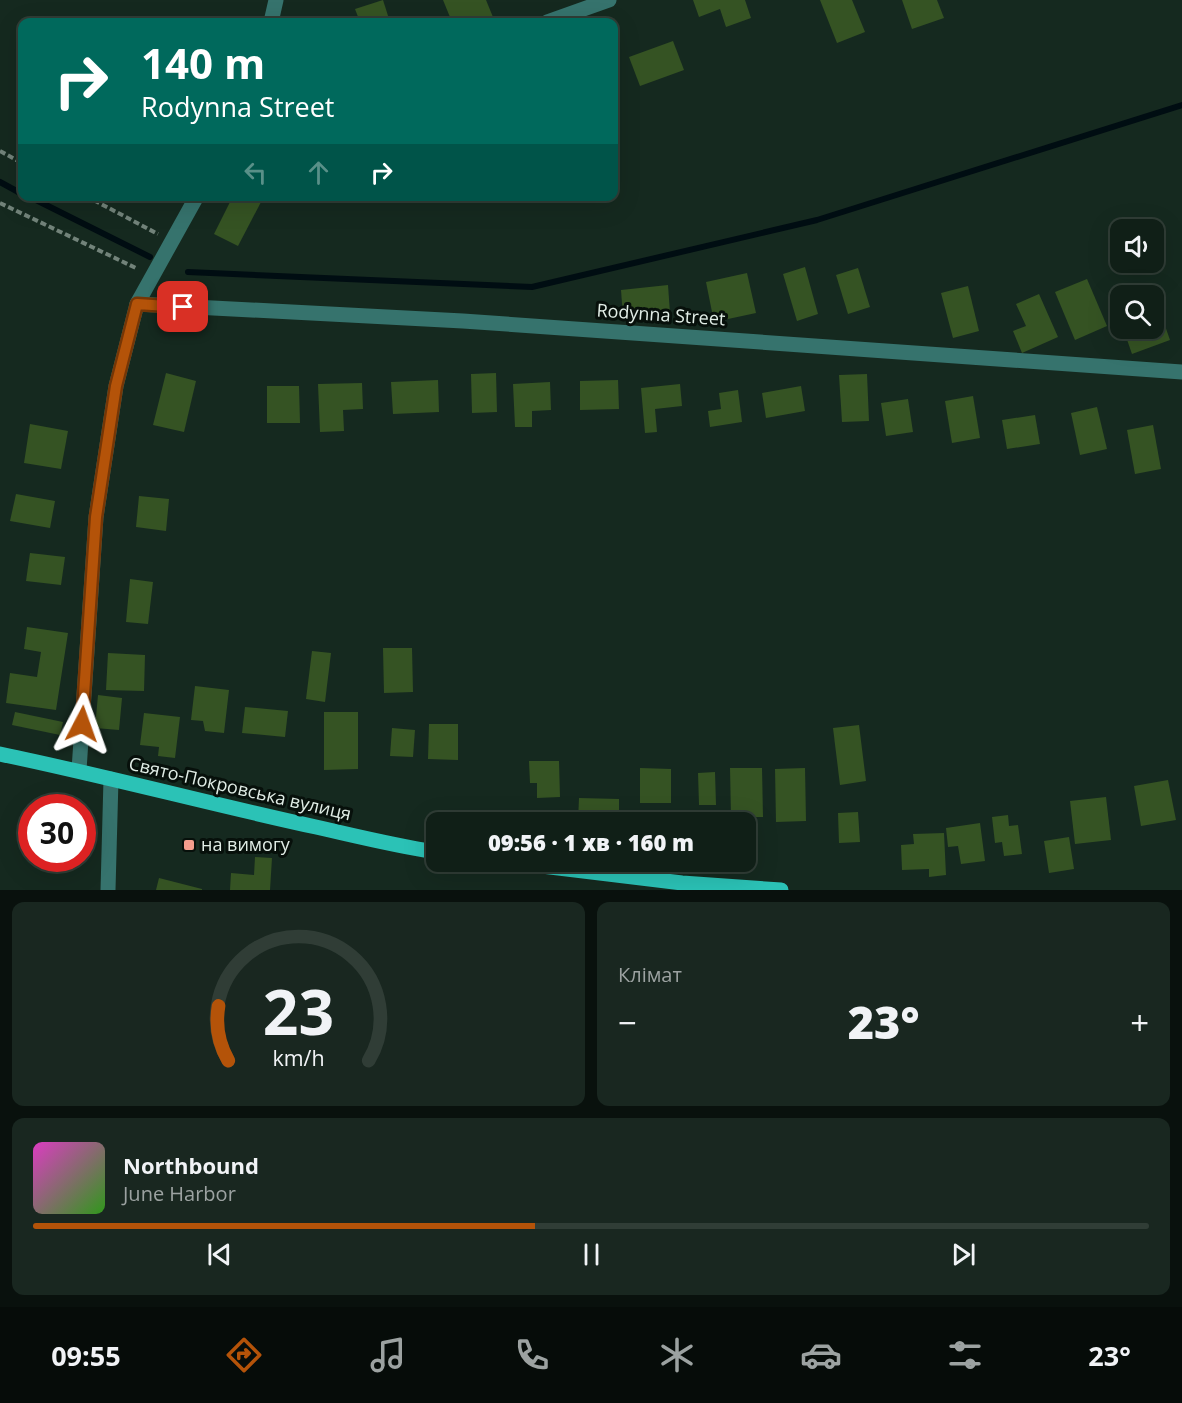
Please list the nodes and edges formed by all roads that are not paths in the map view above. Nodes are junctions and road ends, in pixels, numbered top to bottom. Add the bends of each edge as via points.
1 (276, 0) edge
2 (609, 0) edge
3 (272, 18) edge
4 (558, 18) edge
5 (194, 201) edge
6 (137, 304) junction
7 (1182, 372) edge
8 (0, 754) edge
9 (79, 770) junction
10 (111, 779) junction
11 (426, 851) edge
12 (577, 872) edge
13 (682, 887) edge
14 (108, 890) edge
15 (781, 890) edge

1 - 3 street
2 - 4 street
5 - 6 street
6 - 7 street, Rodynna Street via 463,321
6 - 9 street via 116,386 96,517
8 - 9 main road, Свято-Покровська вулиця
9 - 10 main road, Свято-Покровська вулиця
10 - 11 main road, Свято-Покровська вулиця
10 - 14 street
12 - 13 main road
13 - 15 main road

